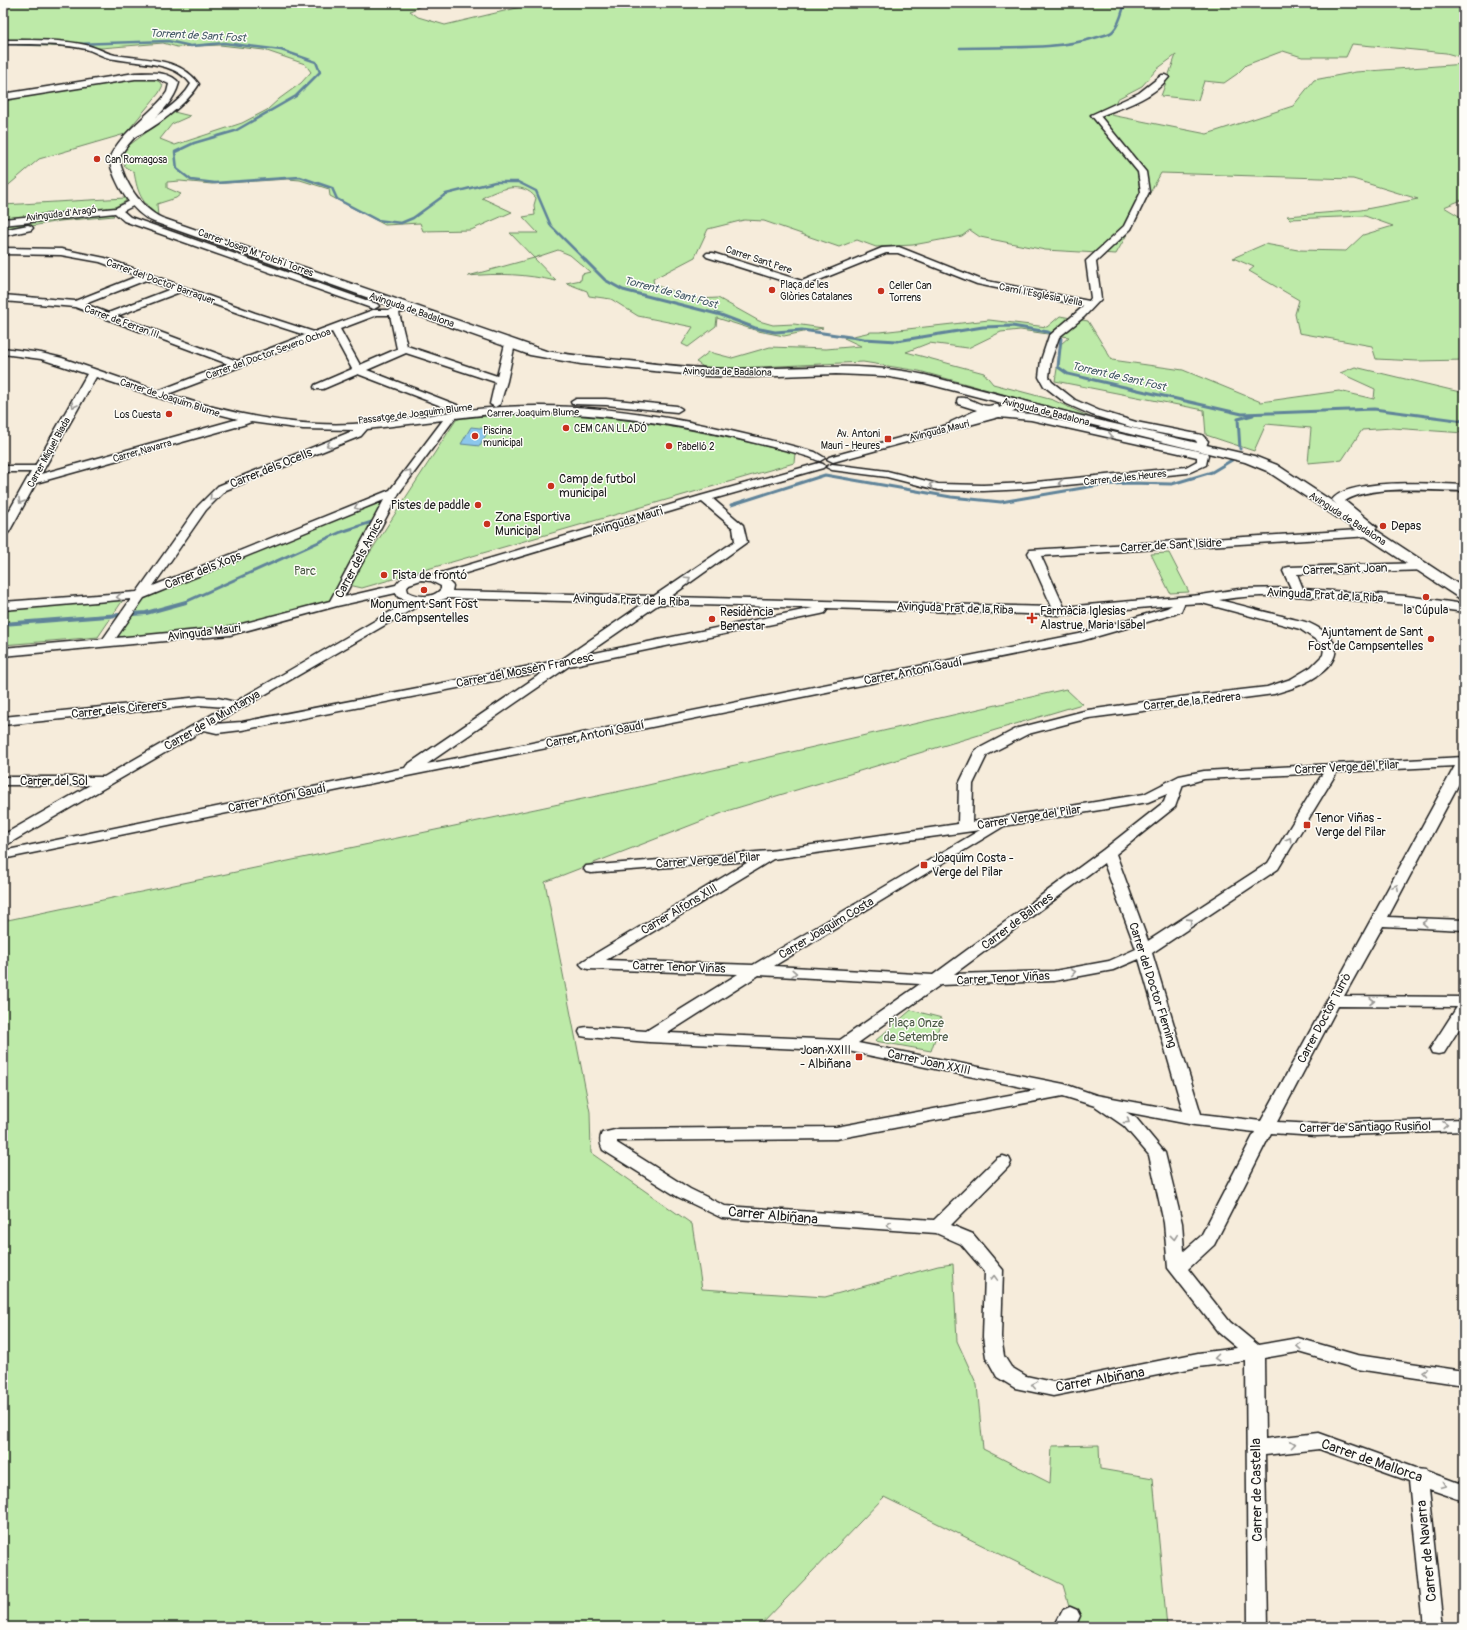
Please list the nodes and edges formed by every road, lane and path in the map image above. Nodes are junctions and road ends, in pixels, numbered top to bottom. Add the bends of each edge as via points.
1 (3, 42) edge
2 (1165, 77) dead end
3 (3, 97) edge
4 (132, 135) junction
5 (136, 201) junction
6 (124, 216) junction
7 (152, 217) junction
8 (3, 222) edge
9 (3, 233) edge
10 (3, 251) edge
11 (710, 255) dead end
12 (147, 276) junction
13 (802, 284) joint
14 (181, 288) junction
15 (3, 298) edge
16 (386, 300) junction
17 (76, 304) junction
18 (1091, 304) junction
19 (408, 308) junction
20 (375, 309) junction
21 (394, 312) junction
22 (109, 316) junction
23 (335, 328) junction
24 (314, 335) junction
25 (510, 344) junction
26 (402, 348) junction
27 (4, 353) edge
28 (236, 364) junction
29 (358, 370) junction
30 (94, 372) junction
31 (733, 373) junction
32 (763, 380) dead end
33 (502, 381) junction
34 (319, 387) dead end
35 (958, 388) junction
36 (159, 394) junction
37 (963, 401) junction
38 (1011, 402) junction
39 (496, 404) junction
40 (677, 409) dead end
41 (453, 411) junction
42 (993, 413) junction
43 (1060, 414) junction
44 (1031, 417) junction
45 (250, 418) junction
46 (956, 425) junction
47 (363, 427) junction
48 (322, 428) junction
49 (1201, 447) junction
50 (819, 462) junction
51 (833, 463) junction
52 (3, 469) edge
53 (38, 469) junction
54 (33, 480) junction
55 (1464, 488) edge
56 (394, 492) junction
57 (704, 498) junction
58 (1368, 531) junction
59 (3, 532) edge
60 (1423, 567) junction
61 (435, 578) junction
62 (401, 588) junction
63 (1299, 592) junction
64 (444, 594) junction
65 (142, 595) junction
66 (1464, 595) edge
67 (1201, 599) junction
68 (420, 600) junction
69 (656, 601) junction
70 (1176, 601) junction
71 (335, 603) junction
72 (847, 605) junction
73 (3, 606) edge
74 (1464, 608) edge
75 (1060, 611) junction
76 (107, 642) junction
77 (3, 652) edge
78 (565, 663) junction
79 (236, 706) junction
80 (3, 721) edge
81 (202, 726) junction
82 (1464, 761) edge
83 (1333, 768) junction
84 (408, 772) junction
85 (3, 781) edge
86 (105, 782) junction
87 (1176, 783) junction
88 (1004, 822) junction
89 (965, 827) junction
90 (3, 841) edge
91 (1108, 853) junction
92 (3, 855) edge
93 (770, 855) junction
94 (591, 869) dead end
95 (1378, 921) junction
96 (1464, 925) edge
97 (1144, 951) junction
98 (588, 964) joint
99 (756, 970) junction
100 (936, 980) junction
101 (1333, 1001) junction
102 (1464, 1002) edge
103 (1464, 1008) edge
104 (587, 1032) dead end
105 (649, 1037) junction
106 (843, 1046) junction
107 (1438, 1049) dead end
108 (1064, 1090) junction
109 (1094, 1100) junction
110 (1194, 1119) junction
111 (1464, 1125) edge
112 (1266, 1127) junction
113 (1003, 1162) dead end
114 (938, 1227) junction
115 (1177, 1268) junction
116 (1255, 1353) junction
117 (1464, 1378) edge
118 (1255, 1448) junction
119 (1418, 1475) junction
120 (1464, 1493) edge
121 (1258, 1627) edge
122 (1434, 1627) edge

1 - 4 street via 47,42 86,47 113,57 172,67 190,76 195,84 192,91 166,113
2 - 18 street via 1146,92 1095,115 1142,172 1145,192 1128,227 1091,261 1096,299
3 - 4 street, Avinguda de Badalona via 122,77 166,77 172,81 173,89 165,101
4 - 5 street, Avinguda de Badalona via 120,146 114,159 117,171
5 - 6 street, Avinguda d'Aragó
5 - 7 street, Avinguda de Badalona via 144,212
6 - 7 street, Avinguda d'Aragó
6 - 8 street, Avinguda d'Aragó
6 - 9 street, Avinguda d'Aragó
6 - 20 street, Carrer Josep M. Folch i Torres
7 - 16 street, Avinguda de Badalona
10 - 12 street, Carrer del Doctor Barraquer via 80,254
11 - 13 street, Carrer Sant Pere
12 - 14 street, Carrer del Doctor Barraquer
12 - 17 street
13 - 18 street, Camí l'Església Vella via 885,250 894,249 980,282
14 - 22 street
14 - 24 street, Carrer del Doctor Barraquer
15 - 17 street, Carrer de Ferran III
16 - 19 street, Avinguda de Badalona
16 - 20 street, Carrer del Doctor Severo Ochoa
17 - 22 street, Carrer de Ferran III
18 - 49 street, Camí l'Església Vella via 1056,335 1047,355 1044,377 1048,384 1078,406 1154,430 1198,437 1203,441
19 - 21 street, Carrer del Doctor Severo Ochoa
19 - 25 street, Avinguda de Badalona
20 - 21 street, Carrer del Doctor Severo Ochoa via 383,314
20 - 23 street, Carrer del Doctor Severo Ochoa
21 - 26 street
22 - 28 street, Carrer de Ferran III
23 - 24 street, Carrer del Doctor Severo Ochoa
23 - 29 street
24 - 28 street, Carrer del Doctor Severo Ochoa
25 - 31 street, Avinguda de Badalona via 565,358 699,372
25 - 33 street
26 - 29 street via 403,350
26 - 33 street
27 - 30 street, Carrer de Joaquim Blume via 41,356
28 - 36 street, Carrer del Doctor Severo Ochoa
29 - 34 street
29 - 41 street
30 - 36 street, Carrer de Joaquim Blume
30 -> 53 street, Carrer Miquel Biada
31 - 32 street
31 - 35 street, Avinguda de Badalona via 871,370 912,376
33 - 39 street
35 - 37 street
35 - 38 street, Avinguda de Badalona
36 - 45 street, Carrer de Joaquim Blume via 206,410
37 - 42 street
37 - 46 street via 965,413
38 - 42 street
38 - 43 street, Avinguda de Badalona
39 - 40 street, Passatge de Joaquim Blume via 606,402
39 - 41 street, Passatge de Joaquim Blume
41 - 47 street, Carrer Joaquim Blume
41 - 48 street, Passatge de Joaquim Blume via 334,423
41 - 50 street, Carrer Joaquim Blume via 549,409 664,420 811,454
56 -> 41 street, Carrer dels Amics
42 - 44 street, Carrer de les Heures
42 - 46 street
43 - 44 street
43 - 49 street, Avinguda de Badalona
44 -> 51 street, Carrer de les Heures via 1203,455 1202,463 1188,470 983,488 938,487
45 - 48 street, Carrer de Joaquim Blume
45 - 54 street, Carrer Navarra
46 - 51 street, Avinguda Mauri
47 - 48 street, Carrer de Joaquim Blume
47 -> 65 street, Carrer dels Ocells via 357,434 254,472 222,488 202,508
49 - 58 street, Avinguda de Badalona via 1249,459 1272,468
50 - 51 street, Avinguda Mauri
50 - 57 street, Avinguda Mauri
52 - 53 street
53 - 54 street, Carrer Miquel Biada
54 -> 59 street, Carrer Miquel Biada
55 - 58 street via 1382,488 1350,493 1338,500 1371,527
56 -> 65 street, Carrer dels Xops
56 - 71 street, Carrer dels Amics
57 - 61 street, Avinguda Mauri
69 -> 57 street via 741,542 739,527
58 - 60 street, Avinguda de Badalona
58 - 75 street, Carrer de Sant Isidre via 1034,553
60 - 63 street, Carrer Sant Joan via 1289,571
60 - 66 street, Avinguda de Badalona
61 - 62 street, Avinguda Mauri via 414,578 404,582
61 - 64 street via 446,586
62 - 68 street via 405,596
62 - 71 street, Avinguda Mauri
63 - 67 street, Avinguda Prat de la Riba via 1258,592
63 - 74 street, Avinguda Prat de la Riba via 1406,600
64 - 68 street, Avinguda Prat de la Riba
64 - 69 street, Avinguda Prat de la Riba
65 -> 73 street, Carrer dels Xops
65 - 76 street, Carrer dels Ocells
67 - 70 street, Avinguda Prat de la Riba
67 - 89 street, Carrer de la Pedrera via 1304,626 1322,636 1328,643 1329,656 1309,674 1269,691 1088,714 1023,731 981,753 966,784
68 - 79 street, Carrer de la Muntanya
69 - 72 street, Avinguda Prat de la Riba
69 - 78 street
70 - 75 street, Avinguda Prat de la Riba
70 - 84 street, Carrer Antoni Gaudí via 1177,608 1171,611 1081,637
71 - 76 street, Avinguda Mauri via 230,631
72 - 75 street, Avinguda Prat de la Riba
72 - 78 street, Carrer del Mossèn Francesc
76 - 77 street, Avinguda Mauri
78 - 81 street, Carrer del Mossèn Francesc via 226,728
78 - 84 street
79 - 80 street, Carrer dels Cirerers via 200,701
79 - 81 street, Carrer de la Muntanya
81 - 86 street, Carrer de la Muntanya
82 - 83 street, Carrer Verge del Pilar
95 -> 82 street, Carrer Doctor Turrò
83 - 87 street, Carrer Verge del Pilar via 1204,775
97 -> 83 street, Carrer Tenor Viñas via 1273,866
84 - 92 street, Carrer Antoni Gaudí
85 - 86 street, Carrer del Sol
86 - 90 street, Carrer de la Muntanya
87 - 88 street, Carrer Verge del Pilar via 1148,798
87 - 91 street, Carrer de Balmes via 1170,804
88 - 89 street, Carrer Verge del Pilar
88 - 99 street, Carrer Joaquim Costa
89 - 93 street, Carrer Verge del Pilar
91 - 97 street, Carrer del Doctor Fleming
91 - 100 street, Carrer de Balmes
93 - 94 street, Carrer Verge del Pilar
93 - 98 street, Carrer Alfons XIII
96 -> 95 street
95 - 101 street, Carrer Doctor Turrò
100 -> 97 street, Carrer Tenor Viñas via 1054,976 1113,965
97 - 110 street, Carrer del Doctor Fleming
98 - 99 street, Carrer Tenor Viñas
99 -> 100 street, Carrer Tenor Viñas
99 - 105 street, Carrer Joaquim Costa
100 - 106 street, Carrer de Balmes
101 -> 102 street
101 - 112 street, Carrer Doctor Turrò
103 - 107 street
104 - 105 street, Carrer Joan XXIII
105 - 106 street, Carrer Joan XXIII
106 - 108 street, Carrer Joan XXIII
108 - 109 street, Carrer Joan XXIII
114 -> 108 street, Carrer Albiñana via 722,1212 684,1193 609,1146 608,1137 836,1133
109 - 110 street, Carrer Joan XXIII
109 -> 115 street via 1130,1122 1157,1153 1173,1223
110 - 112 street, Carrer Joan XXIII
112 -> 111 street, Carrer de Santiago Rusiñol via 1314,1130
112 - 115 street, Carrer Doctor Turrò via 1208,1240
113 - 114 street
116 -> 114 street, Carrer Albiñana via 1198,1360 1053,1389 1022,1383 1004,1372 995,1357 992,1337 994,1270 967,1239
115 - 116 street via 1224,1327
117 -> 116 street, Carrer Albiñana via 1356,1362 1298,1345
116 - 118 street, Carrer de Castella
118 -> 119 street, Carrer de Mallorca via 1319,1441
118 - 121 street, Carrer de Castella
119 -> 120 street, Carrer de Mallorca
119 - 122 street, Carrer de Navarra

